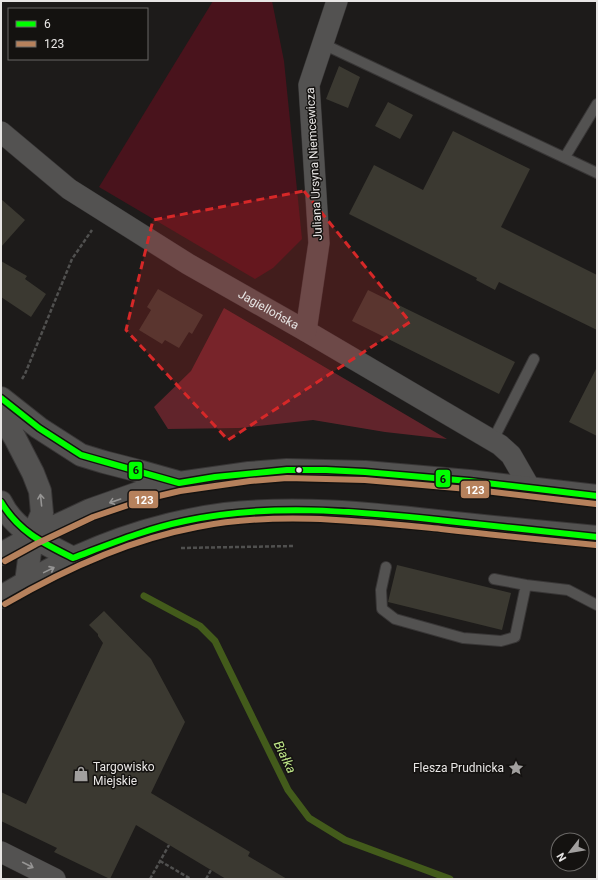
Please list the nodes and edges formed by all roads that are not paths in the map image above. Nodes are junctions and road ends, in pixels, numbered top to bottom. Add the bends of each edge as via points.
1 (337, 1) edge
2 (323, 44) junction
3 (597, 104) edge
4 (1, 132) edge
5 (565, 157) junction
6 (597, 172) edge
7 (306, 331) junction
8 (534, 359) dead end
9 (1, 398) edge
10 (1, 415) edge
11 (493, 440) junction
12 (179, 483) junction
13 (530, 488) junction
14 (597, 496) edge
15 (1, 502) edge
16 (32, 537) junction
17 (597, 538) edge
18 (1, 554) edge
19 (73, 558) junction
20 (386, 567) dead end
21 (494, 579) dead end
22 (26, 582) junction
23 (526, 585) junction
24 (1, 597) edge
25 (597, 606) edge
26 (1, 852) edge
27 (55, 879) edge

1 - 2 street, Juliana Ursyna Niemcewicza
2 - 5 lane
2 - 7 street, Juliana Ursyna Niemcewicza via 309,85 319,243
3 - 5 lane
4 - 7 street, Jagiellońska via 69,189 188,264
5 - 6 lane
7 - 11 street, Jagiellońska
8 - 11 lane
9 - 12 main road via 39,428 81,454
16 -> 10 main road via 42,513 40,491 16,438
11 - 13 street, Jagiellońska via 511,455
12 - 13 main road via 279,471 326,470
12 -> 16 main road via 144,491 90,510
13 - 14 main road
15 - 16 main road via 15,523
16 - 18 main road
16 - 19 main road
16 - 22 main road
17 - 19 main road via 369,513 265,511 178,523 144,532
22 -> 19 main road
20 - 23 lane via 381,590 382,609 395,619 463,638 501,641 515,637
21 - 23 lane
22 - 24 main road
23 - 25 lane via 568,590
26 -> 27 street

